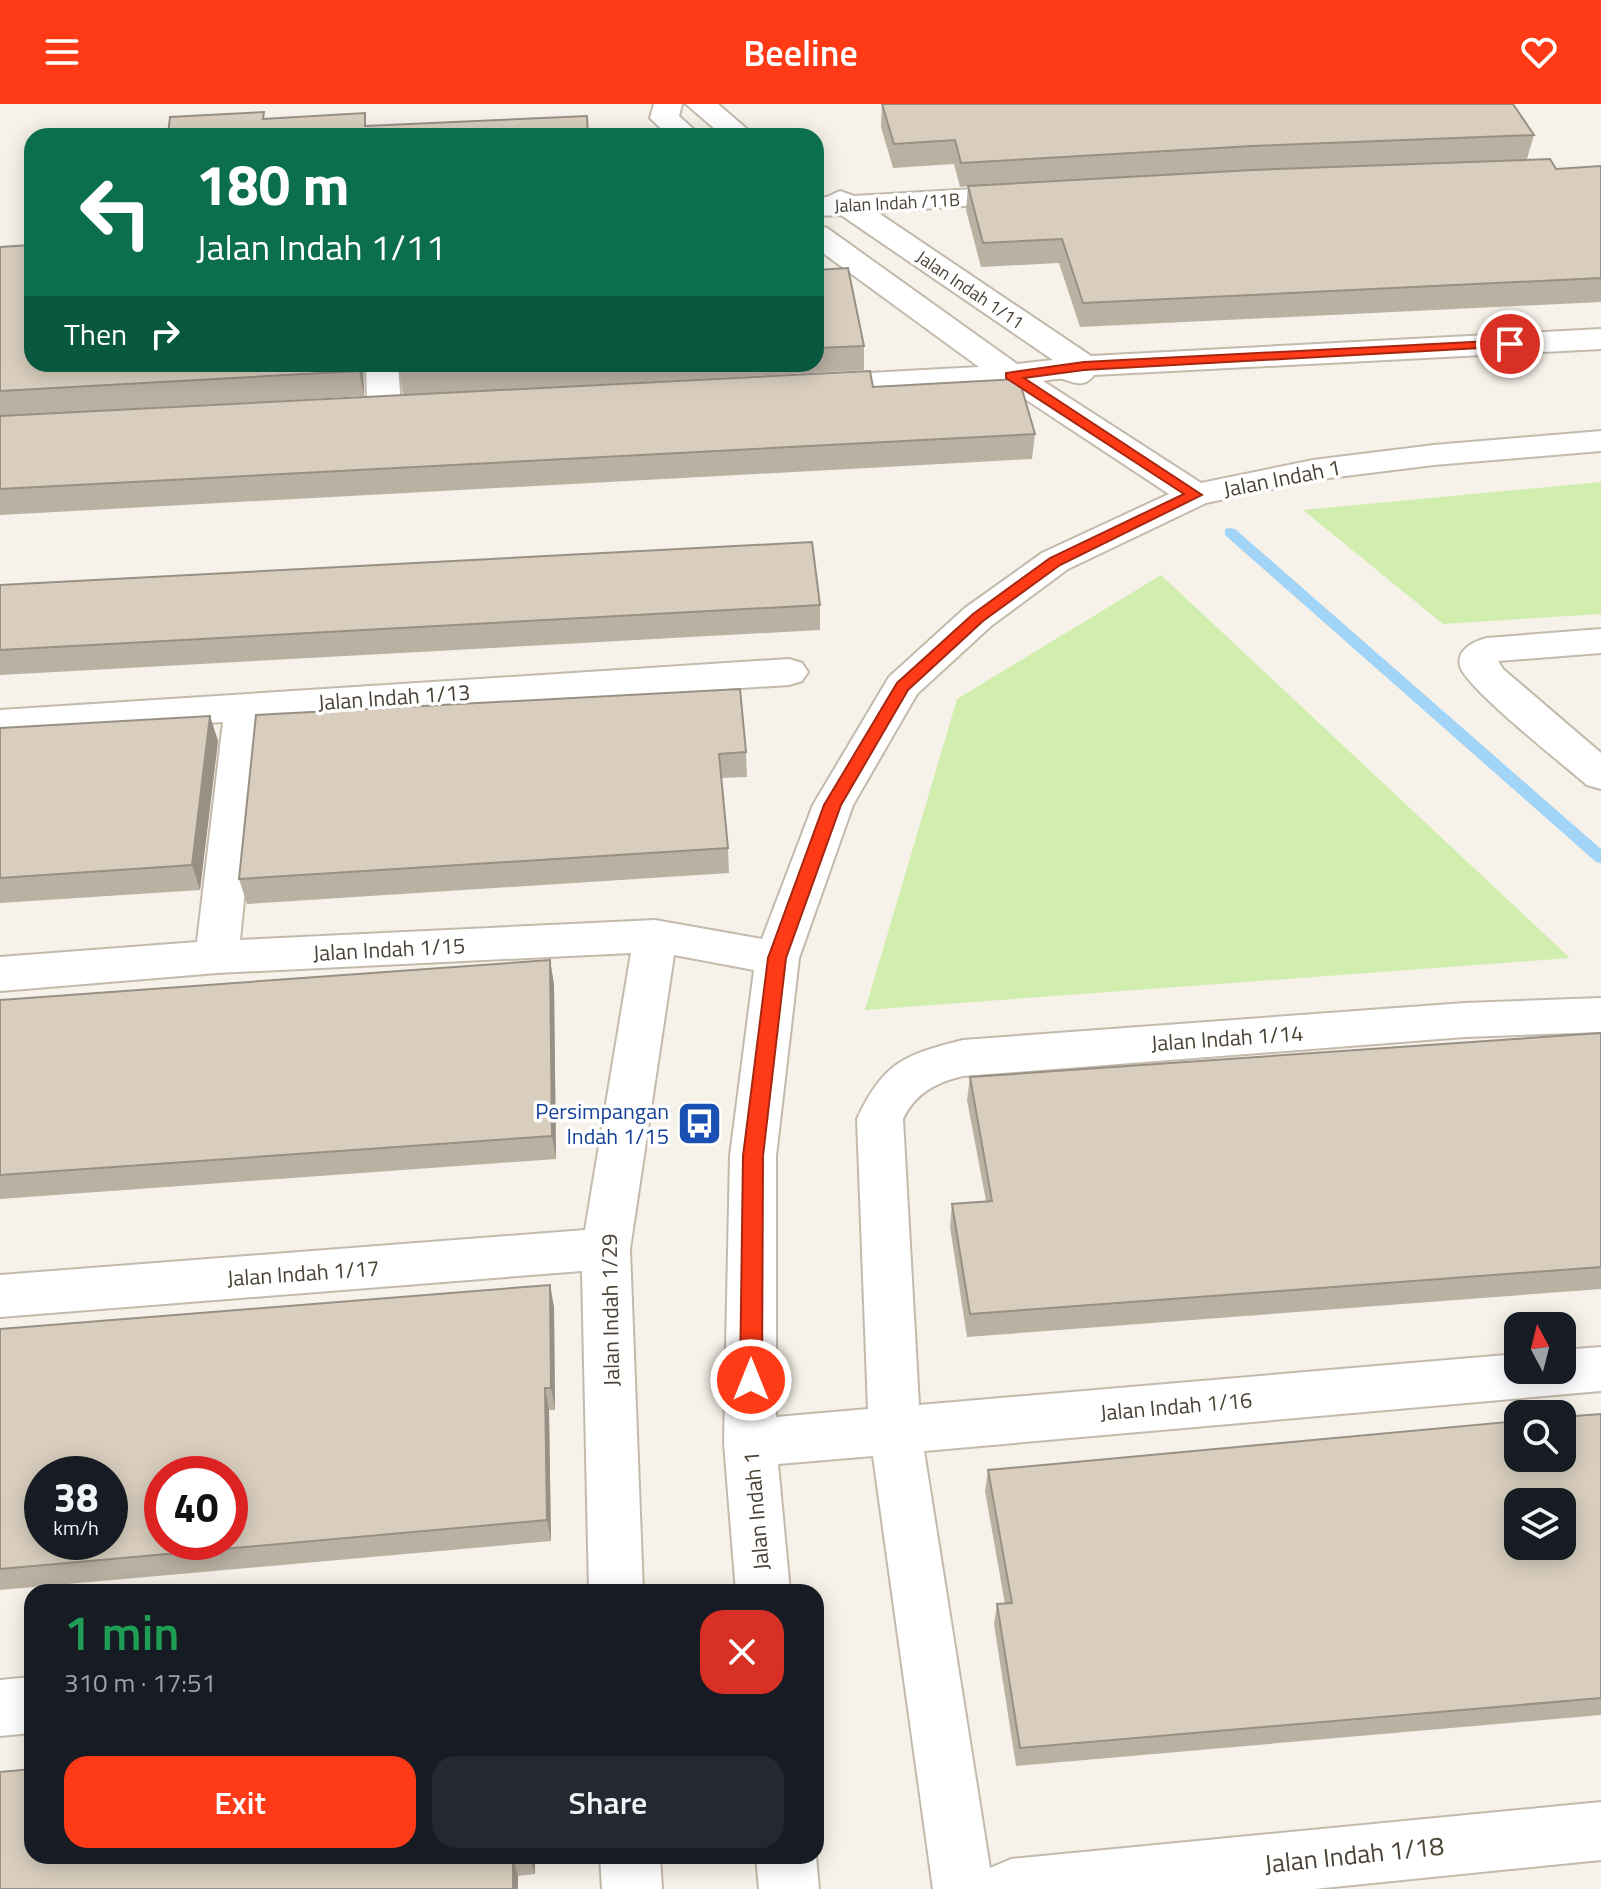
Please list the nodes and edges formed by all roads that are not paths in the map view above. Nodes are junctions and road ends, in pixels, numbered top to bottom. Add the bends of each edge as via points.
1 (668, 104) edge
2 (700, 104) edge
3 (677, 128) edge
4 (731, 128) edge
5 (824, 190) edge
6 (1048, 194) edge
7 (847, 205) junction
8 (824, 206) edge
9 (824, 240) edge
10 (1601, 339) edge
11 (1084, 366) junction
12 (382, 372) edge
13 (1011, 375) junction
14 (775, 388) edge
15 (1052, 404) junction
16 (384, 408) edge
17 (1601, 441) edge
18 (1195, 495) junction
19 (1601, 641) edge
20 (789, 672) dead end
21 (244, 707) junction
22 (0, 723) edge
23 (1601, 775) edge
24 (655, 936) junction
25 (217, 957) junction
26 (777, 958) junction
27 (0, 974) edge
28 (1601, 1015) edge
29 (606, 1249) junction
30 (0, 1296) edge
31 (1601, 1369) edge
32 (895, 1430) junction
33 (750, 1443) junction
34 (616, 1584) edge
35 (762, 1584) edge
36 (24, 1706) edge
37 (0, 1708) edge
38 (1601, 1831) edge
39 (630, 1864) edge
40 (787, 1864) edge
41 (632, 1889) edge
42 (789, 1889) edge
43 (963, 1889) edge
44 (1011, 1889) edge

1 - 3 street via 664,118
2 - 4 street
5 - 7 street, Jalan Indah 1/11
6 - 7 street, Jalan Indah /11B
7 - 8 street, Jalan Indah /11B
7 - 11 street, Jalan Indah 1/11
9 - 13 street, Jalan Indah 1/11
10 - 11 street
11 - 13 street
11 - 15 street
12 - 16 street
13 - 14 street
13 - 15 street, Jalan Indah 1/11
15 - 18 street, Jalan Indah 1/11
17 - 18 street, Jalan Indah 1 via 1313,470
18 - 26 street, Jalan Indah 1 via 1055,561 978,617 903,686 833,805
19 - 23 street via 1487,650 1479,657 1489,678
20 - 21 street, Jalan Indah 1/13
21 - 22 street, Jalan Indah 1/13
21 - 25 street
24 - 25 street, Jalan Indah 1/15
24 - 26 street, Jalan Indah 1/15
24 - 29 street, Jalan Indah 1/29
25 - 27 street, Jalan Indah 1/15
26 - 33 street, Jalan Indah 1 via 753,1156
28 - 32 street, Jalan Indah 1/14 via 1406,1024 963,1058 906,1079 890,1096 880,1119
29 - 30 street, Jalan Indah 1/17
29 - 34 street, Jalan Indah 1/29
31 - 32 street, Jalan Indah 1/16
32 - 33 street, Jalan Indah 1/16
32 - 43 street
33 - 35 street, Jalan Indah 1
36 - 37 street
38 - 44 street, Jalan Indah 1/18
39 - 41 street
40 - 42 street

